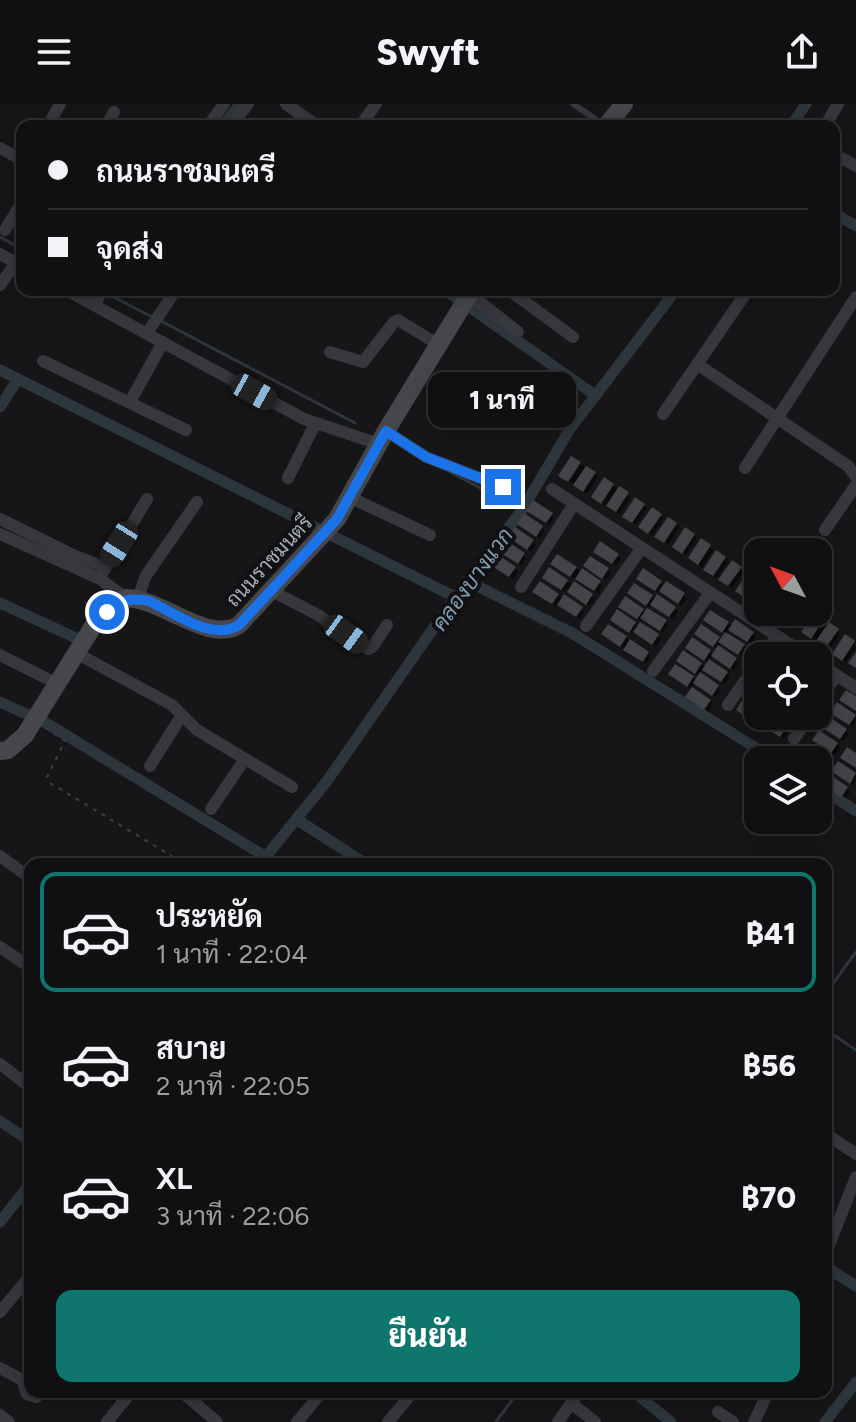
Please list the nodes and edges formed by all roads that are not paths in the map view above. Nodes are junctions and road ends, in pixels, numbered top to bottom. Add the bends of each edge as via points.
1 (248, 104) edge
2 (573, 104) edge
3 (288, 105) edge
4 (114, 112) dead end
5 (614, 117) edge
6 (109, 120) edge
7 (236, 120) edge
8 (309, 120) edge
9 (16, 212) edge
10 (5, 230) dead end
11 (16, 267) edge
12 (0, 285) edge
13 (172, 296) edge
14 (469, 296) edge
15 (473, 296) edge
16 (517, 296) edge
17 (744, 296) edge
18 (856, 297) edge
19 (98, 298) edge
20 (149, 331) junction
21 (518, 332) dead end
22 (573, 337) dead end
23 (163, 342) junction
24 (439, 345) junction
25 (330, 352) dead end
26 (43, 361) dead end
27 (697, 364) junction
28 (130, 402) junction
29 (663, 414) dead end
30 (779, 417) junction
31 (315, 424) junction
32 (186, 430) dead end
33 (382, 437) junction
34 (745, 468) dead end
35 (855, 471) edge
36 (288, 478) dead end
37 (856, 485) edge
38 (503, 487) dead end
39 (552, 489) dead end
40 (349, 497) junction
41 (147, 499) dead end
42 (197, 502) dead end
43 (574, 504) junction
44 (0, 519) edge
45 (825, 530) dead end
46 (0, 534) edge
47 (430, 535) dead end
48 (641, 549) junction
49 (102, 573) junction
50 (521, 587) dead end
51 (270, 590) junction
52 (710, 593) junction
53 (132, 598) junction
54 (387, 625) dead end
55 (586, 626) dead end
56 (777, 636) junction
57 (773, 642) edge
58 (786, 642) edge
59 (76, 653) junction
60 (0, 655) edge
61 (653, 671) dead end
62 (832, 672) edge
63 (837, 675) junction
64 (744, 682) edge
65 (832, 682) edge
66 (56, 683) junction
67 (856, 688) edge
68 (728, 705) dead end
69 (182, 715) junction
70 (800, 730) edge
71 (794, 739) dead end
72 (0, 751) edge
73 (245, 759) junction
74 (150, 766) dead end
75 (292, 787) dead end
76 (211, 809) dead end
77 (0, 856) edge
78 (24, 874) edge
79 (0, 947) edge
80 (24, 963) edge
81 (0, 1064) edge
82 (24, 1082) edge
83 (832, 1138) edge
84 (856, 1154) edge
85 (856, 1177) edge
86 (851, 1204) edge
87 (832, 1241) edge
88 (24, 1283) edge
89 (0, 1312) edge
90 (0, 1368) edge
91 (24, 1378) edge
92 (126, 1398) edge
93 (188, 1398) edge
94 (317, 1398) edge
95 (408, 1398) edge
96 (574, 1398) edge
97 (576, 1398) edge
98 (765, 1398) edge
99 (718, 1412) dead end
100 (0, 1415) edge
101 (209, 1419) edge
102 (9, 1422) edge
103 (107, 1422) edge
104 (297, 1422) edge
105 (388, 1422) edge
106 (558, 1422) edge
107 (595, 1422) edge
108 (733, 1422) edge
109 (754, 1422) edge

1 - 7 street
2 - 5 lane
3 - 8 street
4 - 6 street
9 - 10 street
11 - 12 street
13 - 20 street
14 - 24 street, ถนนราชมนตรี
15 - 21 street
16 - 22 street
17 - 27 street
18 - 30 street
19 - 20 street
20 - 23 street
23 - 28 street
23 - 31 street
24 - 25 street via 398,320 363,362
24 - 33 street, ถนนราชมนตรี
26 - 28 street
27 - 29 street
27 - 30 street
28 - 32 street
30 - 34 street
30 - 35 street
31 - 33 street
31 - 36 street
33 - 38 street
33 - 40 street, ถนนราชมนตรี
37 - 45 street
39 - 43 street
40 - 47 street
40 - 51 street, ถนนราชมนตรี via 329,528
41 - 49 street
42 - 53 street
43 - 48 street
43 - 50 street
44 - 49 street
46 - 49 street
48 - 52 street
48 - 55 street
49 - 53 street
51 - 53 street, ถนนราชมนตรี via 239,625 217,632
51 - 54 street via 368,649
52 - 56 street
52 - 61 street
53 - 59 street via 107,612
56 - 57 street
56 - 58 street
59 - 66 street
59 - 69 street
60 - 66 street
62 - 63 street
63 - 65 street
63 - 67 street
64 - 68 street
66 - 72 street via 25,735
69 - 73 street
69 - 74 street
70 - 71 street
73 - 75 street
73 - 76 street
77 - 78 street
79 - 80 street
81 - 82 street
83 - 84 street
85 - 86 street
86 - 87 street
88 - 89 street
90 - 91 street
92 - 103 street
93 - 101 street
94 - 104 street
95 - 105 street
96 - 106 street
97 - 107 street
98 - 109 street
99 - 108 street
100 - 102 street

